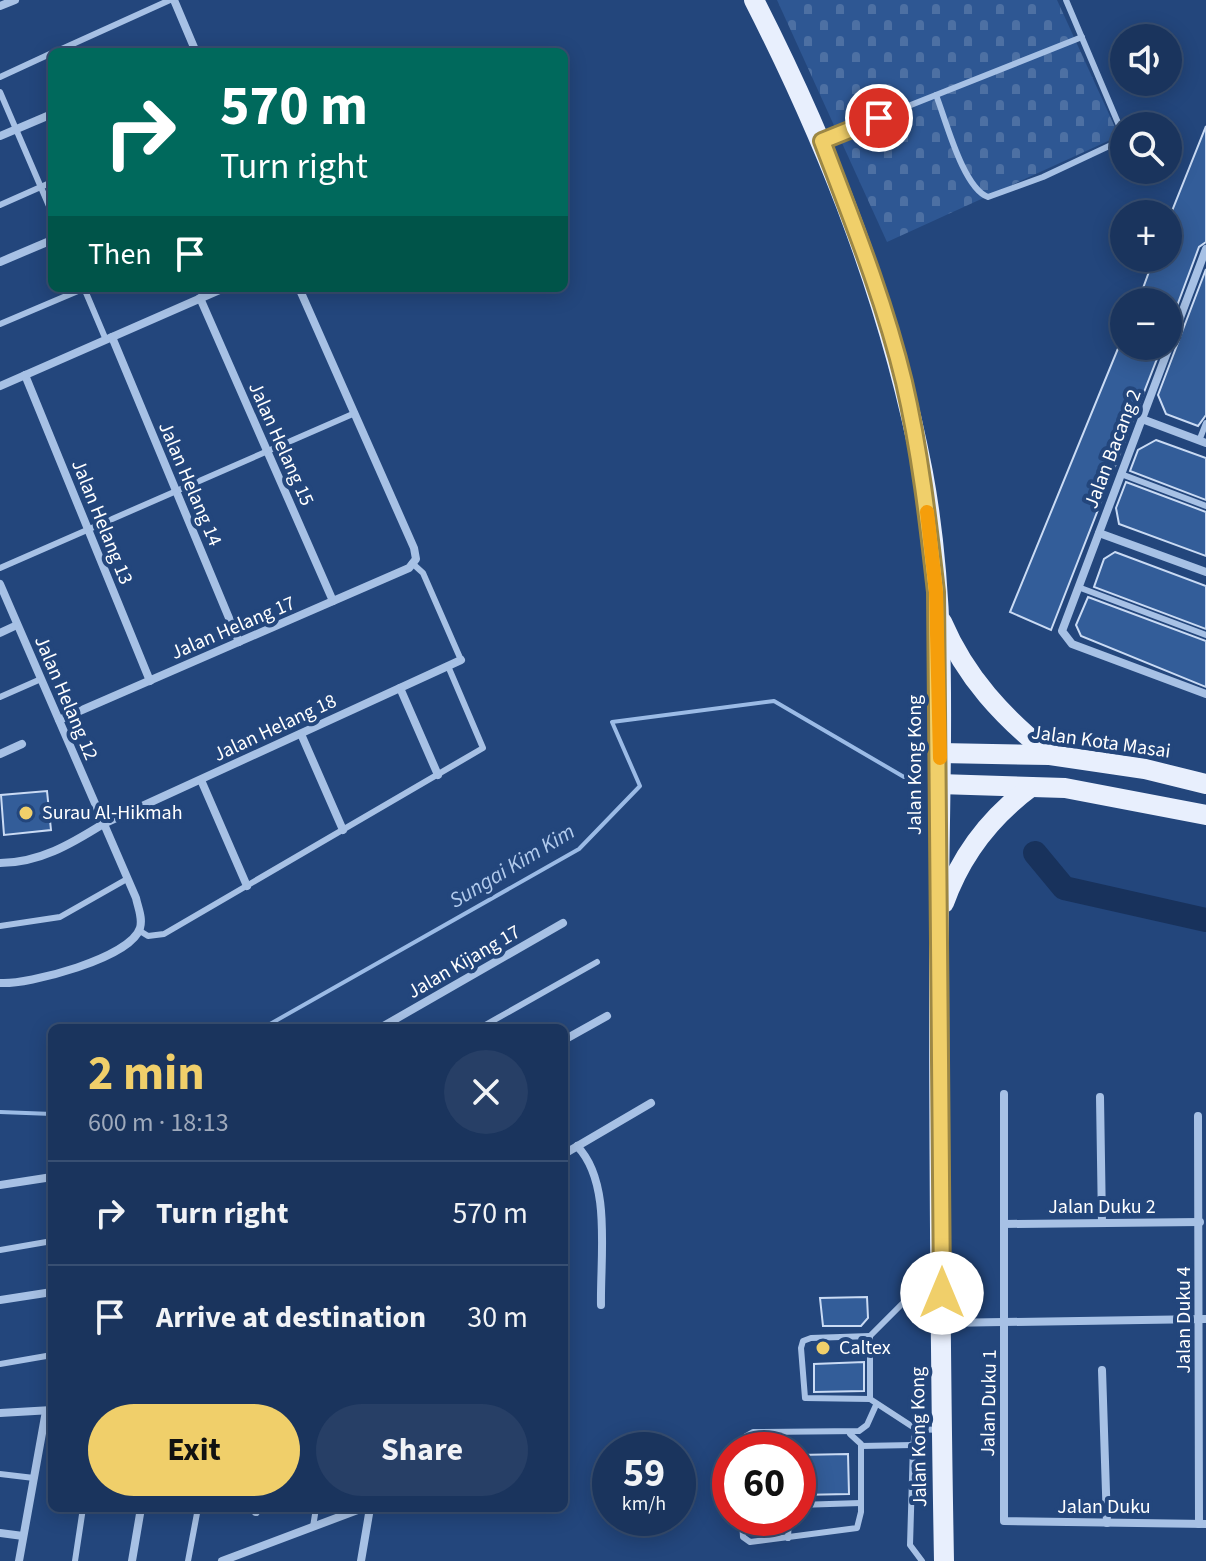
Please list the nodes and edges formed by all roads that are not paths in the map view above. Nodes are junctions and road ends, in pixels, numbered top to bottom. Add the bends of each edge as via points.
1 (15, 0) edge
2 (172, 0) edge
3 (754, 0) edge
4 (1066, 0) edge
5 (0, 6) edge
6 (1082, 37) junction
7 (64, 48) edge
8 (193, 48) edge
9 (48, 55) edge
10 (0, 77) edge
11 (0, 92) edge
12 (936, 95) junction
13 (1113, 112) edge
14 (48, 116) edge
15 (16, 129) junction
16 (0, 136) edge
17 (822, 141) junction
18 (1110, 145) edge
19 (48, 184) edge
20 (41, 187) junction
21 (48, 204) edge
22 (0, 205) edge
23 (48, 242) edge
24 (1206, 250) edge
25 (0, 262) edge
26 (76, 292) edge
27 (87, 292) edge
28 (214, 292) edge
29 (301, 292) edge
30 (200, 298) junction
31 (0, 324) edge
32 (109, 339) junction
33 (25, 375) junction
34 (0, 386) edge
35 (355, 413) junction
36 (1142, 419) junction
37 (1206, 423) edge
38 (1203, 442) edge
39 (267, 451) junction
40 (1121, 474) junction
41 (176, 490) junction
42 (1206, 506) edge
43 (88, 529) junction
44 (1099, 533) junction
45 (414, 561) junction
46 (0, 568) edge
47 (1206, 572) edge
48 (0, 584) edge
49 (1078, 587) junction
50 (333, 601) junction
51 (937, 611) junction
52 (17, 625) junction
53 (0, 633) edge
54 (1206, 635) edge
55 (239, 642) junction
56 (461, 660) joint
57 (448, 666) junction
58 (41, 679) junction
59 (150, 681) junction
60 (400, 688) junction
61 (1206, 694) edge
62 (0, 697) edge
63 (59, 720) junction
64 (301, 734) junction
65 (22, 744) dead end
66 (940, 753) junction
67 (0, 754) edge
68 (1050, 755) junction
69 (438, 775) junction
70 (201, 780) junction
71 (939, 784) junction
72 (1206, 784) edge
73 (1031, 787) junction
74 (1206, 815) edge
75 (103, 824) junction
76 (343, 830) junction
77 (0, 863) edge
78 (127, 879) junction
79 (247, 886) junction
80 (939, 919) junction
81 (563, 923) dead end
82 (0, 926) edge
83 (140, 931) junction
84 (597, 962) dead end
85 (0, 983) edge
86 (607, 1016) dead end
87 (387, 1024) edge
88 (487, 1024) edge
89 (568, 1038) edge
90 (1004, 1094) dead end
91 (1100, 1097) dead end
92 (651, 1103) dead end
93 (1198, 1116) dead end
94 (577, 1146) junction
95 (568, 1152) edge
96 (48, 1178) edge
97 (0, 1185) edge
98 (1200, 1222) junction
99 (1102, 1223) junction
100 (1004, 1224) junction
101 (48, 1242) edge
102 (0, 1250) edge
103 (942, 1262) junction
104 (48, 1293) edge
105 (0, 1300) edge
106 (601, 1305) dead end
107 (1204, 1319) edge
108 (1006, 1322) junction
109 (942, 1323) junction
110 (870, 1336) junction
111 (48, 1356) edge
112 (0, 1364) edge
113 (1102, 1370) dead end
114 (870, 1399) junction
115 (876, 1405) junction
116 (48, 1410) edge
117 (0, 1413) edge
118 (48, 1415) edge
119 (916, 1429) junction
120 (943, 1430) junction
121 (753, 1432) edge
122 (850, 1434) junction
123 (913, 1445) junction
124 (861, 1446) junction
125 (0, 1474) edge
126 (34, 1478) junction
127 (861, 1503) junction
128 (816, 1504) edge
129 (82, 1512) edge
130 (140, 1512) edge
131 (197, 1512) edge
132 (315, 1512) edge
133 (352, 1512) edge
134 (369, 1512) edge
135 (1003, 1520) joint
136 (1107, 1523) junction
137 (1203, 1524) edge
138 (313, 1527) junction
139 (0, 1533) edge
140 (23, 1536) junction
141 (743, 1536) edge
142 (788, 1538) joint
143 (944, 1555) edge
144 (228, 1560) edge
145 (19, 1561) edge
146 (75, 1561) edge
147 (132, 1561) edge
148 (188, 1561) edge
149 (361, 1561) edge
150 (922, 1561) edge

1 - 5 street
2 - 7 lane
2 - 8 street
3 - 17 main road, Jalan Kong Kong
4 - 6 lane
6 - 12 lane
6 - 13 lane
9 - 10 lane
11 - 15 lane
12 - 17 lane
12 - 18 lane via 969,179 988,197
14 - 15 street
15 - 16 street
15 - 20 lane
17 - 51 main road, Jalan Kong Kong via 875,279 904,381 924,478
19 - 20 lane
20 - 21 lane
20 - 22 lane
23 - 25 street
24 - 36 street, Jalan Bacang 2
26 - 31 lane
27 - 32 lane
28 - 30 street
29 - 35 street
30 - 32 street
30 - 39 street, Jalan Helang 15
32 - 33 street
32 - 41 street, Jalan Helang 14
33 - 34 street
33 - 43 street, Jalan Helang 13
35 - 39 lane
35 - 45 street via 414,548
36 - 38 street
36 - 40 street, Jalan Bacang 2
37 - 38 lane
39 - 41 lane
39 - 50 street, Jalan Helang 15
40 - 42 lane
40 - 44 street, Jalan Bacang 2
41 - 43 lane
41 - 55 street, Jalan Helang 14
43 - 46 lane
43 - 59 street, Jalan Helang 13
44 - 47 street
44 - 49 street, Jalan Bacang 2
45 - 50 street, Jalan Helang 17
45 - 56 lane
48 - 52 street, Jalan Helang 12
49 - 54 lane
49 - 61 street, Jalan Bacang 2 via 1062,631 1067,641
50 - 55 street, Jalan Helang 17
51 - 66 main road, Jalan Kong Kong
51 - 68 main road via 954,650 982,692
52 - 53 street
52 - 58 street, Jalan Helang 12
55 - 59 street, Jalan Helang 17
56 - 57 street, Jalan Helang 18
57 - 60 street, Jalan Helang 18
57 - 69 lane via 483,748
58 - 62 lane
58 - 63 street, Jalan Helang 12
59 - 63 street, Jalan Helang 17
60 - 64 street, Jalan Helang 18
60 - 69 street
63 - 75 street, Jalan Helang 12
64 - 70 street, Jalan Helang 18
64 - 76 street
65 - 67 street
66 - 68 main road, Jalan Kota Masai
66 - 71 main road, Jalan Kong Kong
68 - 72 main road, Jalan Kota Masai
69 - 76 lane
70 - 75 street, Jalan Helang 18
70 - 79 street
71 - 73 main road
71 - 80 main road, Jalan Kong Kong
73 - 74 main road via 1065,788
73 - 80 main road via 1008,804 965,855
75 - 77 street, Jalan Helang 18 via 40,857
75 - 78 street, Jalan Helang 12
76 - 79 lane
78 - 82 lane via 60,917
78 - 83 street, Jalan Helang 12 via 141,917
79 - 83 lane via 164,934
80 - 103 main road, Jalan Kong Kong
81 - 87 street, Jalan Kijang 17
83 - 85 street via 104,957 44,978
84 - 88 lane
86 - 89 street
90 - 100 street, Jalan Duku 1
91 - 99 street
92 - 94 street
93 - 98 street, Jalan Duku 4
94 - 95 street
94 - 106 street via 591,1160 600,1189
96 - 97 street
98 - 99 street, Jalan Duku 2
98 - 107 street, Jalan Duku 4
99 - 100 street, Jalan Duku 2
100 - 108 street, Jalan Duku 1
101 - 102 lane
103 - 109 main road, Jalan Kong Kong
103 - 110 lane
104 - 105 street
107 - 108 street
107 - 137 street, Jalan Duku 4
108 - 109 street
108 - 135 street, Jalan Duku 1
109 - 120 main road, Jalan Kong Kong
110 - 114 lane
110 - 114 lane via 811,1338 801,1348 805,1398
111 - 112 lane
113 - 136 street
114 - 115 lane
115 - 119 lane
115 - 122 lane via 867,1425
116 - 117 street
118 - 126 street
119 - 120 lane
119 - 123 lane
120 - 143 main road, Jalan Kong Kong
121 - 122 lane
122 - 124 lane
123 - 124 lane
123 - 150 lane via 910,1545
124 - 127 lane
125 - 126 lane
126 - 140 street
127 - 128 lane
127 - 142 lane via 854,1530
129 - 146 lane
130 - 147 street
131 - 148 lane
132 - 138 lane
133 - 138 street
134 - 149 street
135 - 136 street, Jalan Duku
136 - 137 street, Jalan Duku
138 - 144 street
139 - 140 street
140 - 145 street
141 - 142 lane via 750,1542

